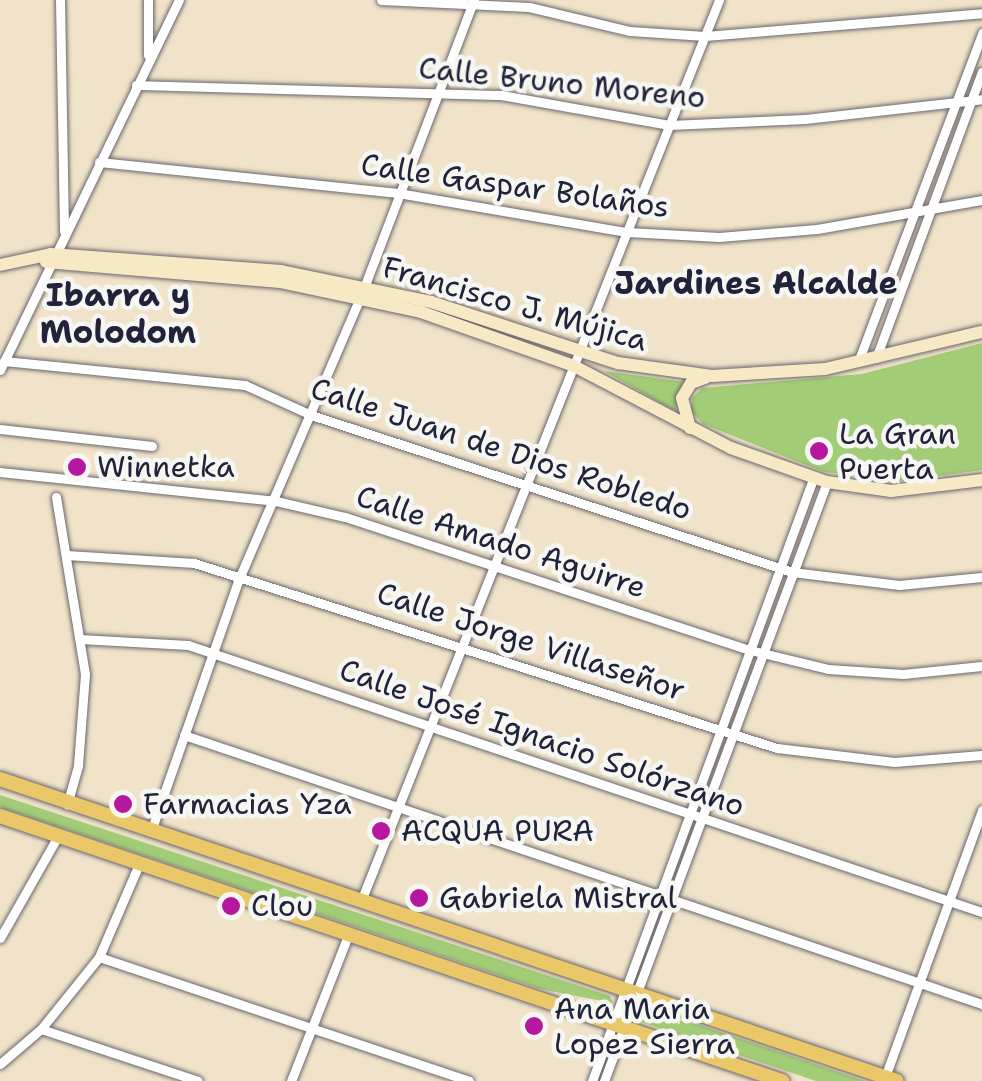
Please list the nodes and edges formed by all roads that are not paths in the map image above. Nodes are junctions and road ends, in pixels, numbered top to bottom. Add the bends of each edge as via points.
1 (60, 0) edge
2 (148, 0) edge
3 (180, 0) edge
4 (381, 0) edge
5 (720, 0) edge
6 (474, 1) edge
7 (982, 13) edge
8 (982, 32) edge
9 (705, 36) junction
10 (148, 58) junction
11 (982, 72) edge
12 (136, 85) junction
13 (435, 91) junction
14 (958, 98) junction
15 (977, 99) edge
16 (669, 124) junction
17 (99, 162) junction
18 (398, 192) junction
19 (982, 200) edge
20 (930, 209) junction
21 (914, 212) junction
22 (64, 231) junction
23 (627, 232) junction
24 (50, 258) junction
25 (0, 265) edge
26 (362, 292) junction
27 (982, 332) edge
28 (876, 358) junction
29 (576, 360) junction
30 (858, 363) junction
31 (2, 366) edge
32 (712, 376) junction
33 (311, 415) junction
34 (0, 428) edge
35 (693, 431) junction
36 (152, 446) dead end
37 (0, 472) edge
38 (820, 480) junction
39 (982, 480) edge
40 (527, 483) junction
41 (56, 496) dead end
42 (276, 501) junction
43 (67, 555) junction
44 (495, 565) junction
45 (780, 569) junction
46 (792, 572) junction
47 (982, 577) edge
48 (238, 581) junction
49 (80, 639) junction
50 (463, 645) junction
51 (750, 650) junction
52 (762, 653) junction
53 (212, 654) junction
54 (982, 666) edge
55 (430, 727) junction
56 (720, 732) junction
57 (184, 735) junction
58 (731, 736) junction
59 (982, 755) edge
60 (0, 778) edge
61 (67, 804) junction
62 (398, 810) junction
63 (982, 810) edge
64 (0, 816) edge
65 (695, 816) junction
66 (151, 832) junction
67 (58, 836) junction
68 (977, 836) edge
69 (139, 864) junction
70 (660, 896) junction
71 (672, 900) junction
72 (949, 901) junction
73 (360, 904) junction
74 (982, 912) edge
75 (349, 934) junction
76 (0, 938) edge
77 (99, 956) junction
78 (920, 984) junction
79 (629, 996) junction
80 (982, 1004) edge
81 (618, 1025) junction
82 (41, 1028) junction
83 (311, 1028) junction
84 (0, 1064) edge
85 (891, 1079) edge
86 (198, 1081) edge
87 (291, 1081) edge
88 (469, 1081) edge
89 (592, 1081) edge
90 (604, 1081) edge
91 (782, 1081) edge

1 - 22 street
2 - 10 street
3 - 10 street
4 - 6 street
5 - 9 street
6 - 9 street via 630,31
6 - 13 street
7 - 9 street
8 - 14 street
9 - 16 street
10 - 12 street
11 - 15 street
12 - 13 street, Calle Bruno Moreno
12 - 17 street
13 - 16 street, Calle Bruno Moreno via 502,95
13 - 18 street
14 - 15 street, Calle Bruno Moreno
14 - 16 street, Calle Bruno Moreno via 805,119
14 - 21 street
15 - 20 street
16 - 23 street
17 - 18 street, Calle Gaspar Bolaños
17 - 22 street
18 - 23 street, Calle Gaspar Bolaños
18 - 26 street
19 - 20 street, Calle Gaspar Bolaños
20 - 21 street, Calle Gaspar Bolaños
20 - 28 street
21 - 23 street, Calle Gaspar Bolaños via 718,237
21 - 30 street
22 - 24 street
23 - 29 street
24 - 25 street, Francisco J. Mújica
24 - 26 street, Francisco J. Mújica via 230,264
24 - 31 street
26 - 29 street, Francisco J. Mújica via 476,316
26 - 33 street
27 - 28 street, Francisco J. Mújica
28 - 30 street, Francisco J. Mújica
29 - 32 street, Francisco J. Mújica
29 - 35 street
29 - 40 street
30 - 32 street, Francisco J. Mújica
31 - 33 street, Calle Juan de Dios Robledo via 245,385
32 - 35 street via 691,383 682,398
33 - 40 street, Calle Juan de Dios Robledo
33 - 42 street
34 - 36 street
35 - 38 street
37 - 42 street, Calle Amado Aguirre
38 - 39 street via 912,491
38 - 45 street
38 - 46 street
40 - 44 street
40 - 45 street, Calle Juan de Dios Robledo
41 - 43 street
42 - 44 street, Calle Amado Aguirre
42 - 48 street
43 - 48 street, Calle Jorge Villaseñor via 194,563
43 - 49 street
44 - 50 street
44 - 51 street, Calle Amado Aguirre
45 - 46 street, Calle Juan de Dios Robledo
45 - 51 street
46 - 47 street, Calle Juan de Dios Robledo via 884,585
46 - 52 street
48 - 50 street, Calle Jorge Villaseñor
48 - 53 street
49 - 53 street, Calle José Ignacio Solórzano via 166,641
49 - 61 street via 84,712
50 - 55 street
50 - 56 street, Calle Jorge Villaseñor
51 - 52 street, Calle Amado Aguirre
51 - 56 street
52 - 54 street, Calle Amado Aguirre via 874,674
52 - 58 street
53 - 55 street, Calle José Ignacio Solórzano
53 - 57 street
55 - 62 street
55 - 65 street, Calle José Ignacio Solórzano
56 - 58 street, Calle Jorge Villaseñor
56 - 65 street
57 - 62 street
57 - 66 street
58 - 59 street, Calle Jorge Villaseñor via 866,761
58 - 65 street
60 - 61 main road
61 - 66 main road
62 - 70 street
62 - 73 street
63 - 68 street
64 - 67 main road
65 - 70 street
65 - 71 street
65 - 72 street, Calle José Ignacio Solórzano
66 - 73 main road
67 - 69 main road
67 - 76 street
68 - 72 street
69 - 75 main road
69 - 77 street
70 - 71 street
70 - 79 street
71 - 78 street
71 - 79 street
72 - 74 street, Calle José Ignacio Solórzano
72 - 78 street
73 - 79 main road
75 - 81 main road
75 - 83 street
77 - 82 street
77 - 83 street
78 - 80 street
78 - 85 street
79 - 81 street
79 - 85 main road
81 - 89 street
81 - 90 street
81 - 91 main road
82 - 84 street
82 - 86 street
83 - 87 street
83 - 88 street

